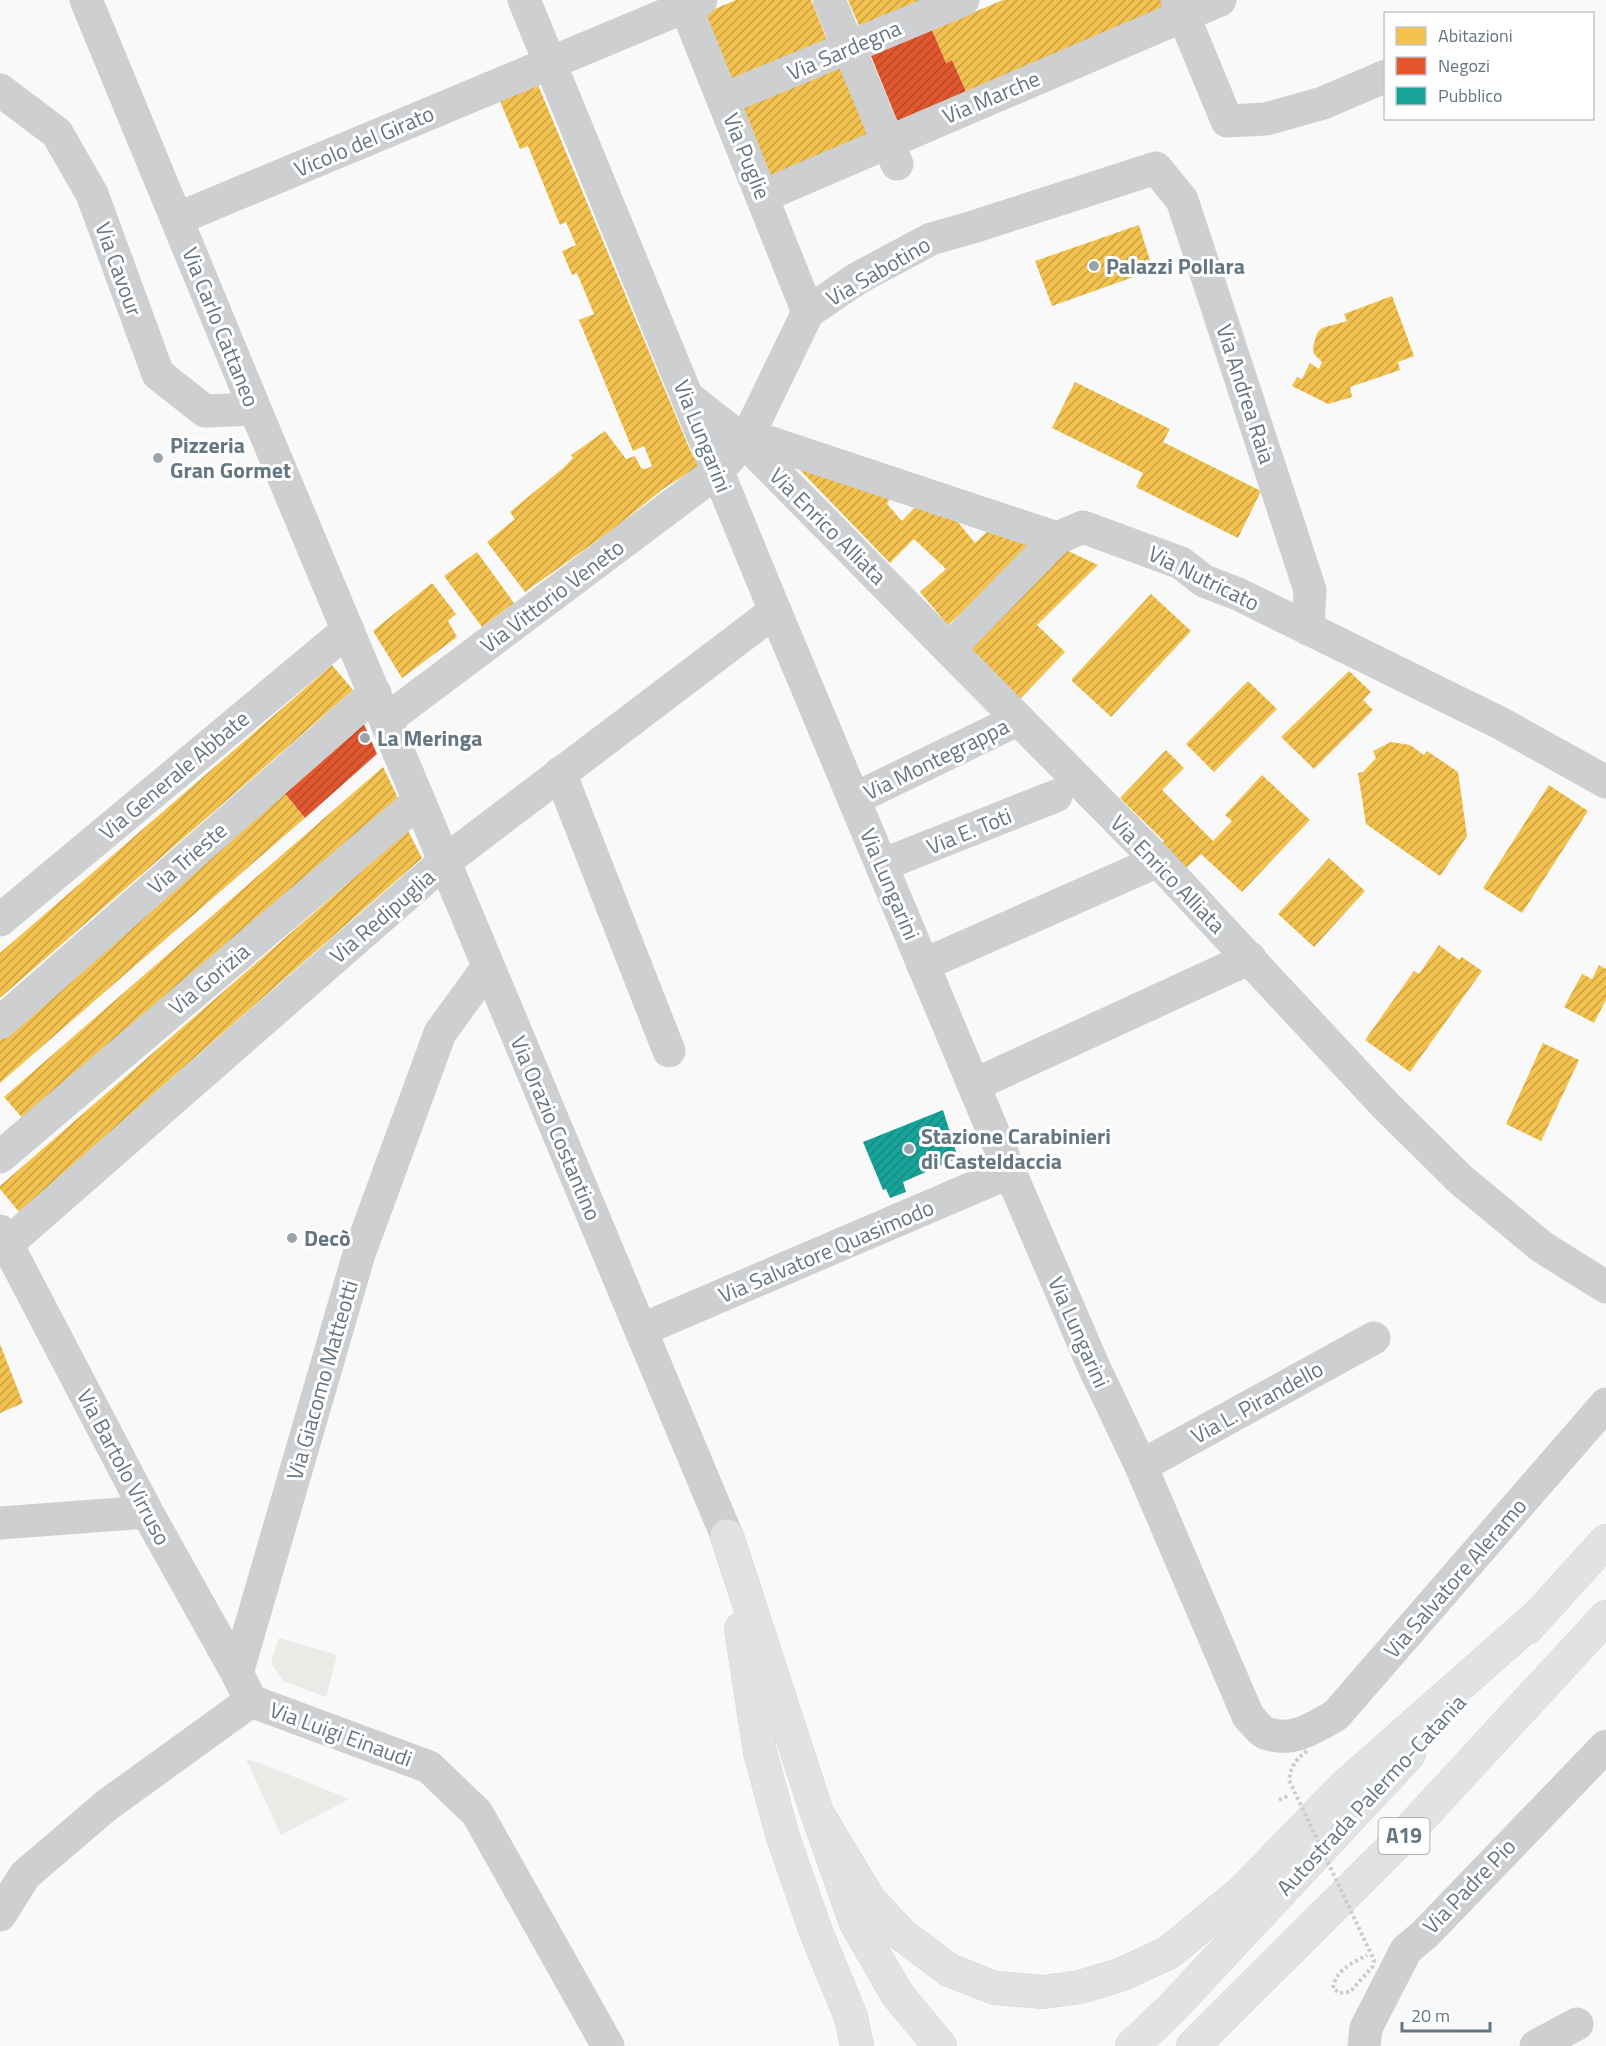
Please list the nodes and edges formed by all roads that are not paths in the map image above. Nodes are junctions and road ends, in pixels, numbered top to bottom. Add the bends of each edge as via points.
1 (86, 0) edge
2 (524, 0) edge
3 (829, 0) edge
4 (963, 0) edge
5 (1220, 0) edge
6 (690, 2) edge
7 (1180, 8) edge
8 (849, 47) junction
9 (551, 63) junction
10 (1384, 77) edge
11 (0, 90) edge
12 (724, 99) junction
13 (892, 153) junction
14 (1156, 168) joint
15 (763, 196) junction
16 (177, 219) junction
17 (808, 312) junction
18 (687, 397) junction
19 (255, 409) junction
20 (745, 442) junction
21 (718, 471) junction
22 (1057, 538) junction
23 (775, 611) junction
24 (1308, 629) junction
25 (348, 630) junction
26 (949, 649) junction
27 (380, 706) junction
28 (1017, 720) junction
29 (560, 773) junction
30 (1606, 782) edge
31 (1056, 796) dead end
32 (854, 799) junction
33 (419, 801) junction
34 (1158, 861) junction
35 (444, 862) junction
36 (882, 865) junction
37 (0, 920) edge
38 (1250, 958) junction
39 (923, 965) junction
40 (488, 967) junction
41 (0, 1023) edge
42 (669, 1051) dead end
43 (974, 1086) junction
44 (0, 1157) edge
45 (1010, 1172) junction
46 (3, 1238) edge
47 (1606, 1287) edge
48 (641, 1330) junction
49 (1374, 1338) dead end
50 (1606, 1404) edge
51 (1140, 1466) junction
52 (147, 1512) junction
53 (0, 1523) edge
54 (728, 1536) junction
55 (1606, 1541) edge
56 (1541, 1613) junction
57 (1606, 1617) edge
58 (1606, 1640) edge
59 (244, 1687) junction
60 (1300, 1744) joint
61 (1606, 1746) edge
62 (817, 1813) junction
63 (0, 1915) edge
64 (1577, 2024) dead end
65 (1372, 2040) edge
66 (608, 2046) edge
67 (857, 2046) edge
68 (940, 2046) edge
69 (1132, 2046) edge
70 (1193, 2046) edge
71 (1224, 2046) edge
72 (1536, 2046) edge

1 - 16 street, Via Carlo Cattaneo
2 - 9 street, Via Lungarini
3 - 8 street
4 - 8 street, Via Sardegna
5 - 7 street, Via Marche
6 - 9 street, Vicolo del Girato
6 - 12 street, Via Puglie
7 - 10 street via 1227,121 1266,119 1312,106
7 - 13 street, Via Marche
8 - 12 street, Via Sardegna
8 - 13 street
9 - 16 street, Vicolo del Girato
9 - 18 street, Via Lungarini
11 - 19 street, Via Cavour via 57,133 92,194 158,374 205,411
12 - 15 street, Via Puglie
13 - 15 street, Via Marche
14 - 17 street, Via Sabotino via 932,239 858,278
14 - 24 street, Via Andrea Raia via 1182,200 1311,590
15 - 17 street, Via Puglie
16 - 19 street, Via Carlo Cattaneo
17 - 20 street, Via Sabotino
18 - 20 street, Via Enrico Alliata
18 - 21 street, Via Lungarini
19 - 25 street, Via Carlo Cattaneo
20 - 21 street, Via Sabotino
20 - 22 street via 768,442
20 - 26 street, Via Enrico Alliata
21 - 23 street, Via Lungarini
21 - 27 street, Via Vittorio Veneto
22 - 24 street, Via Nutricato via 1083,526 1117,538 1182,563 1204,581
22 - 26 street
23 - 29 street, Via Redipuglia
23 - 32 street, Via Lungarini
24 - 30 street, Via Nutricato via 1502,724
25 - 27 street, Via Carlo Cattaneo
25 - 37 street, Via Generale Abbate
26 - 28 street, Via Enrico Alliata
27 - 33 street, Via Orazio Costantino
27 - 41 street, Via Trieste
28 - 32 street, Via Montegrappa
28 - 34 street, Via Enrico Alliata
29 - 35 street, Via Redipuglia
29 - 42 street
31 - 36 street, Via E. Toti
32 - 36 street, Via Lungarini
33 - 35 street, Via Orazio Costantino
33 - 44 street, Via Gorizia
34 - 38 street, Via Enrico Alliata
34 - 39 street
35 - 40 street, Via Orazio Costantino
35 - 46 street, Via Redipuglia
36 - 39 street, Via Lungarini
38 - 43 street
38 - 47 street, Via Enrico Alliata via 1386,1106 1461,1180 1542,1247
39 - 43 street, Via Lungarini
40 - 48 street, Via Orazio Costantino
40 - 59 street, Via Giacomo Matteotti via 440,1033 359,1254
43 - 45 street, Via Lungarini
45 - 48 street, Via Salvatore Quasimodo
45 - 51 street, Via Lungarini
46 - 52 street, Via Bartolo Virruso
48 - 54 street, Via Orazio Costantino
49 - 51 street, Via L. Pirandello
50 - 60 street, Via Salvatore Aleramo via 1336,1715 1310,1730
51 - 60 street, Via Lungarini via 1248,1716 1263,1732
52 - 53 street
52 - 59 street, Via Bartolo Virruso
54 - 62 highway
54 - 67 highway via 760,1752 783,1837 851,2017
55 - 56 highway, Autostrada Palermo-Catania / A19
56 - 62 highway via 1345,1786 1241,1893 1168,1953 1120,1975 1043,1992 995,1988 949,1970 901,1934 870,1901
56 - 69 highway, Autostrada Palermo-Catania / A19 via 1173,2007
57 - 70 highway, A19 via 1402,1838
58 - 71 highway via 1419,1850
59 - 63 street, Via Luigi Einaudi via 25,1875
59 - 66 street, Via Luigi Einaudi via 429,1767 477,1813
61 - 65 street, Via Padre Pio via 1406,1950
62 - 68 highway via 856,1923 897,1995
64 - 72 street

